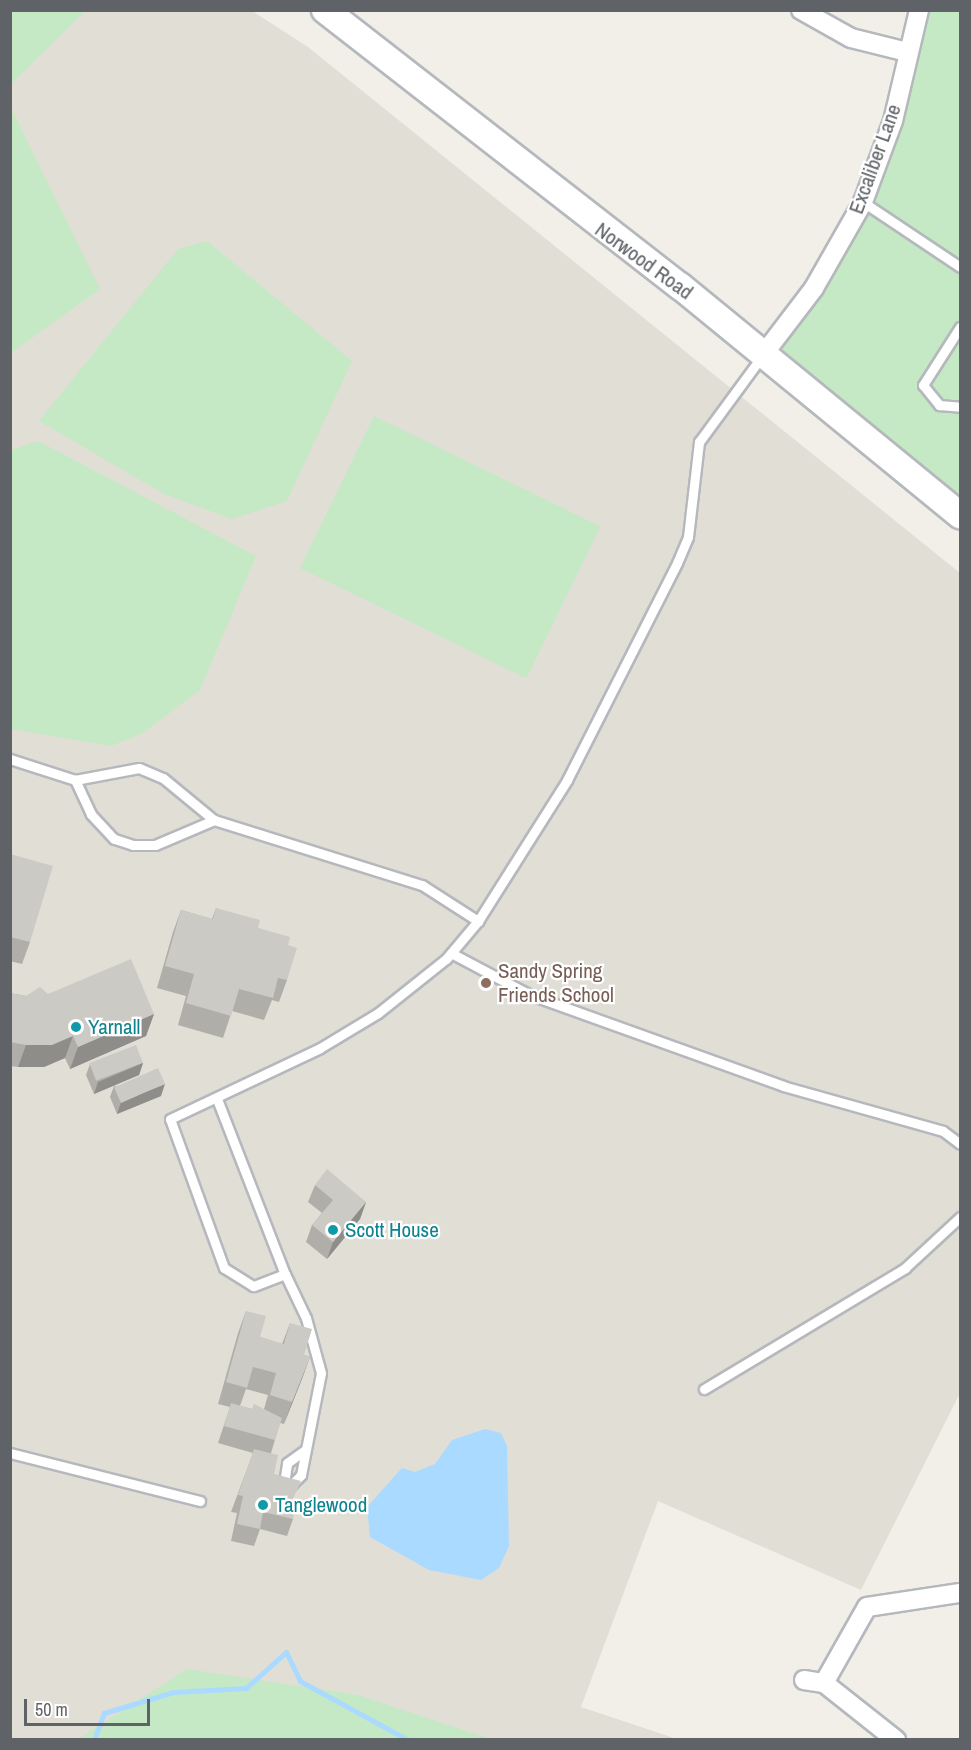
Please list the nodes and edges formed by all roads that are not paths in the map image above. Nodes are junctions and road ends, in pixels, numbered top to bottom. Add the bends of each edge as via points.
1 (325, 10) edge
2 (801, 10) edge
3 (918, 10) edge
4 (907, 52) junction
5 (863, 202) junction
6 (960, 267) edge
7 (960, 327) edge
8 (762, 354) junction
9 (960, 407) edge
10 (960, 515) edge
11 (10, 759) edge
12 (75, 780) junction
13 (214, 820) junction
14 (477, 921) junction
15 (451, 953) junction
16 (217, 1100) junction
17 (960, 1144) edge
18 (960, 1217) edge
19 (285, 1274) junction
20 (704, 1389) dead end
21 (305, 1450) dead end
22 (10, 1453) edge
23 (200, 1501) dead end
24 (960, 1593) edge
25 (804, 1680) dead end
26 (824, 1683) junction
27 (896, 1740) edge

1 - 8 main road, Norwood Road
2 - 4 street via 851,38
3 - 4 street, Excaliber Lane
4 - 5 street, Excaliber Lane via 893,121
5 - 6 lane
5 - 8 street, Excaliber Lane via 814,288
7 - 9 lane via 923,385 939,405
8 - 10 main road, Norwood Road
8 - 14 lane via 699,442 688,537 677,563 567,780
11 - 12 lane
12 - 13 lane via 140,768 163,778
12 - 13 lane via 91,814 114,839 133,845 155,845
13 - 14 lane via 422,885
14 - 15 lane
15 - 16 lane via 378,1013
15 - 17 lane via 528,994 783,1086 943,1131
16 - 19 lane
16 - 19 lane via 170,1119 224,1268 253,1286
18 - 20 lane via 905,1268
19 - 21 lane via 312,1335 321,1373
22 - 23 lane
24 - 26 street via 867,1606
25 - 26 street
26 - 27 street

